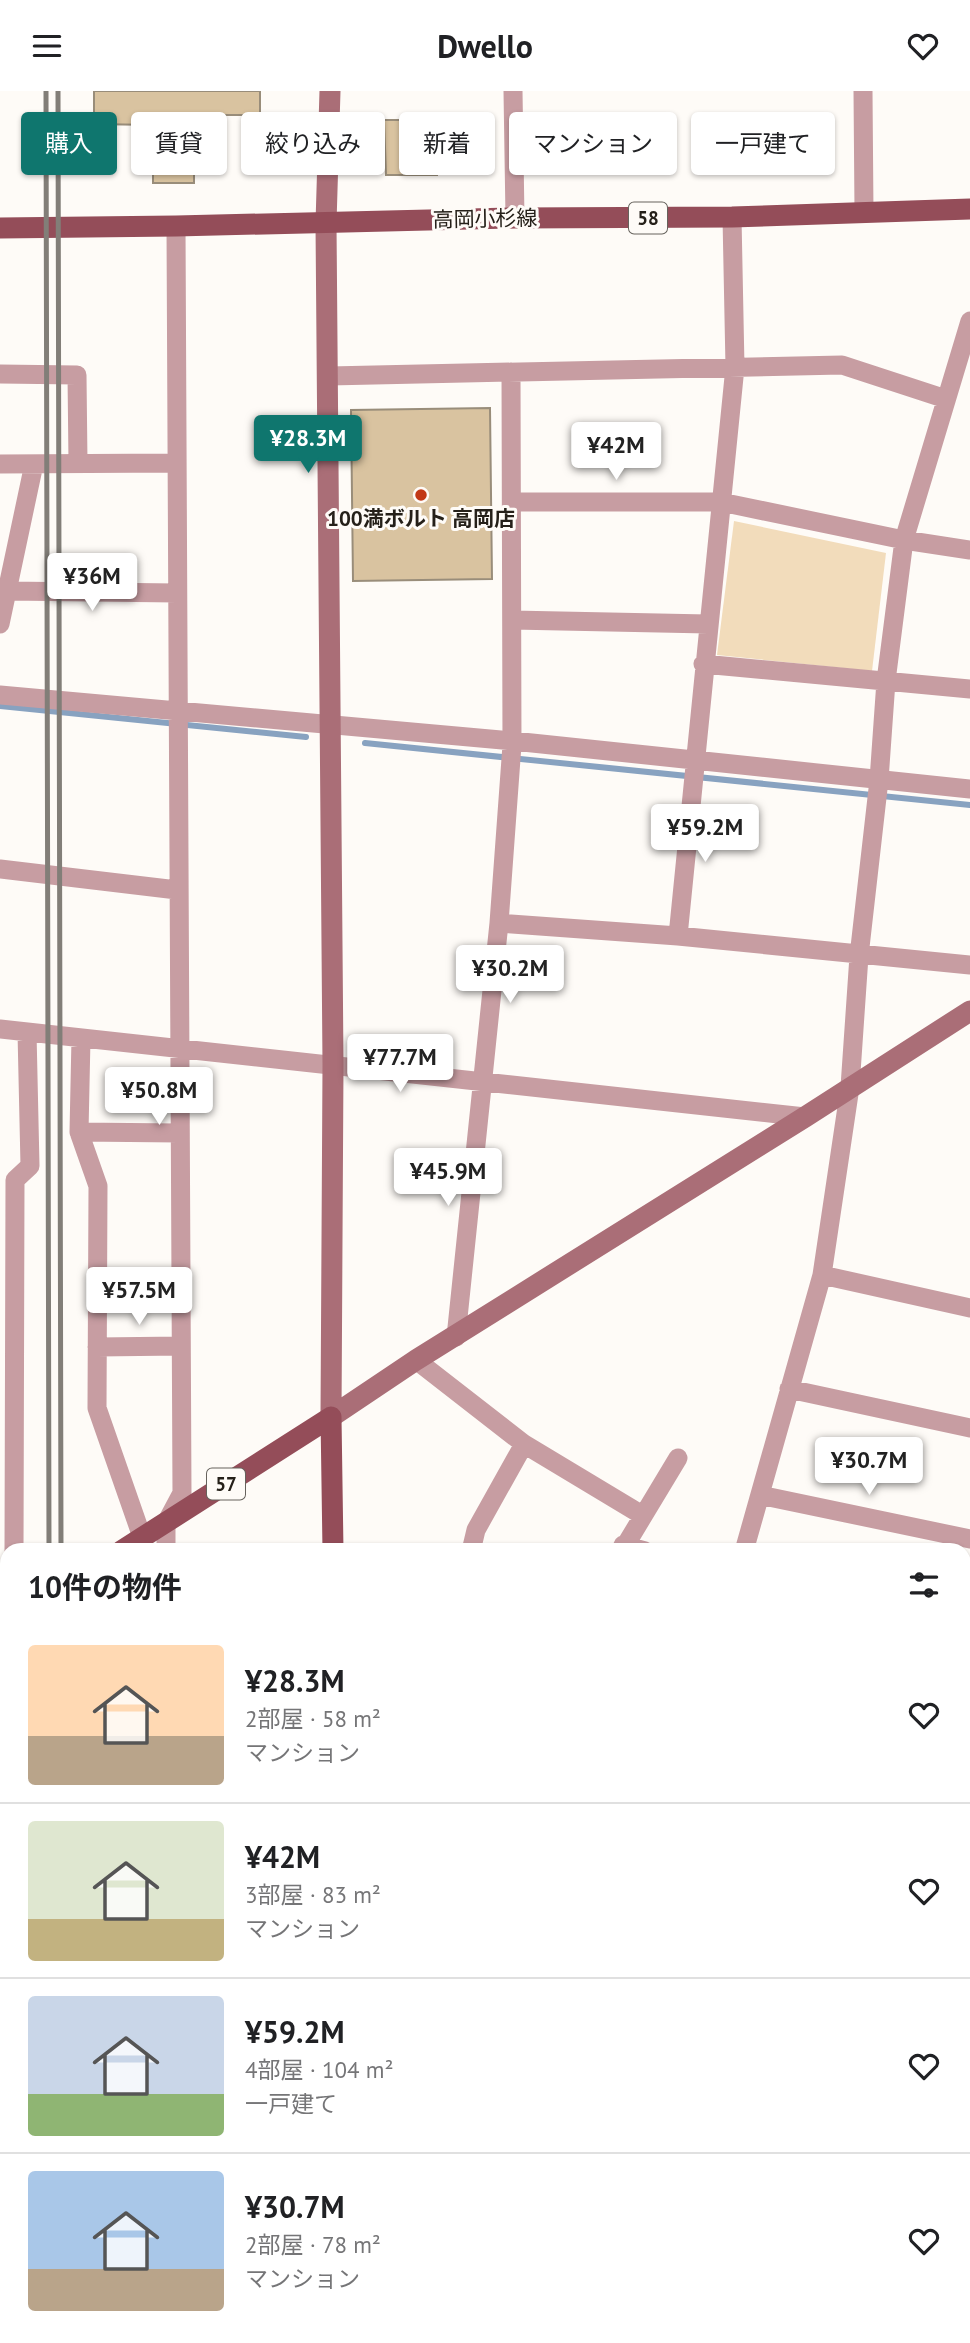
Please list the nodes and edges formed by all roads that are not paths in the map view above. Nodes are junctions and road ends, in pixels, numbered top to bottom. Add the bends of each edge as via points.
1 (330, 91) edge
2 (513, 91) edge
3 (863, 91) edge
4 (970, 209) edge
5 (864, 212) junction
6 (732, 217) junction
7 (515, 218) junction
8 (326, 223) junction
9 (176, 226) junction
10 (0, 227) edge
11 (969, 325) edge
12 (735, 367) junction
13 (511, 372) junction
14 (0, 373) edge
15 (329, 376) junction
16 (946, 399) junction
17 (78, 463) junction
18 (176, 463) junction
19 (0, 464) edge
20 (34, 464) junction
21 (512, 502) junction
22 (720, 502) junction
23 (904, 540) junction
24 (970, 550) edge
25 (7, 591) junction
26 (177, 593) junction
27 (512, 620) junction
28 (0, 624) edge
29 (708, 624) junction
30 (703, 664) junction
31 (886, 681) junction
32 (970, 689) edge
33 (0, 695) edge
34 (178, 713) junction
35 (329, 725) junction
36 (512, 743) junction
37 (695, 761) junction
38 (878, 781) junction
39 (970, 789) edge
40 (0, 869) edge
41 (177, 890) junction
42 (499, 923) junction
43 (678, 936) junction
44 (859, 956) junction
45 (970, 965) edge
46 (970, 1011) edge
47 (0, 1029) edge
48 (27, 1032) junction
49 (81, 1038) junction
50 (179, 1048) junction
51 (333, 1065) junction
52 (481, 1083) junction
53 (850, 1087) junction
54 (805, 1117) junction
55 (79, 1132) junction
56 (179, 1133) junction
57 (0, 1202) edge
58 (15, 1217) junction
59 (822, 1275) junction
60 (970, 1308) edge
61 (456, 1337) junction
62 (181, 1346) junction
63 (97, 1347) junction
64 (416, 1360) junction
65 (789, 1389) junction
66 (331, 1417) junction
67 (970, 1428) edge
68 (524, 1444) junction
69 (678, 1458) dead end
70 (760, 1495) junction
71 (642, 1515) junction
72 (166, 1523) junction
73 (142, 1537) junction
74 (970, 1539) edge
75 (14, 1543) edge
76 (133, 1543) edge
77 (166, 1543) edge
78 (333, 1543) edge
79 (473, 1543) edge
80 (625, 1543) edge
81 (746, 1543) edge

1 - 8 street
2 - 7 street
3 - 5 street
4 - 5 main road, 高岡小杉線 / 58
5 - 6 main road, 高岡小杉線 / 58
6 - 7 main road, 高岡小杉線 / 58
6 - 12 street
7 - 8 main road, 高岡小杉線 / 58
8 - 9 main road, 高岡小杉線 / 58
8 - 15 street
9 - 10 main road, 高岡小杉線 / 58
9 - 18 street
11 - 16 street
12 - 13 street
12 - 16 street via 842,365
12 - 22 street
13 - 15 street
13 - 21 street
14 - 17 street via 77,375
15 - 35 street
16 - 23 street
17 - 18 street
17 - 20 street
18 - 26 street
19 - 20 street
20 - 25 street
21 - 22 street
21 - 27 street
22 - 23 street
22 - 29 street
23 - 24 street
23 - 31 street
25 - 26 street
25 - 28 street
26 - 34 street
27 - 29 street
27 - 36 street
29 - 30 street
30 - 31 street
30 - 37 street
31 - 32 street
31 - 38 street
33 - 34 street
34 - 35 street
34 - 41 street
35 - 36 street
35 - 51 street
36 - 37 street
36 - 42 street
37 - 38 street
37 - 43 street
38 - 39 street
38 - 44 street
40 - 41 street
41 - 50 street
42 - 43 street
42 - 52 street
43 - 44 street
44 - 45 street
44 - 53 street
46 - 53 street
47 - 48 street
48 - 49 street
48 - 58 street via 30,1165 15,1179
49 - 50 street
49 - 55 street
50 - 51 street
50 - 56 street
51 - 52 street
51 - 66 street
52 - 54 street
52 - 61 street
53 - 54 street
53 - 59 street
54 - 61 street
55 - 56 street
55 - 63 street via 98,1186
56 - 62 street
57 - 58 street
58 - 75 street
59 - 60 street
59 - 65 street
61 - 64 street
62 - 63 street
62 - 72 street via 182,1493
63 - 73 street via 97,1408
64 - 66 street
64 - 68 street
65 - 67 street
65 - 70 street
66 - 72 main road, 57
66 - 78 main road
68 - 71 street
68 - 79 street
69 - 71 street
70 - 74 street
70 - 81 street
71 - 80 street
72 - 73 main road, 57
72 - 77 street
73 - 76 main road, 57

